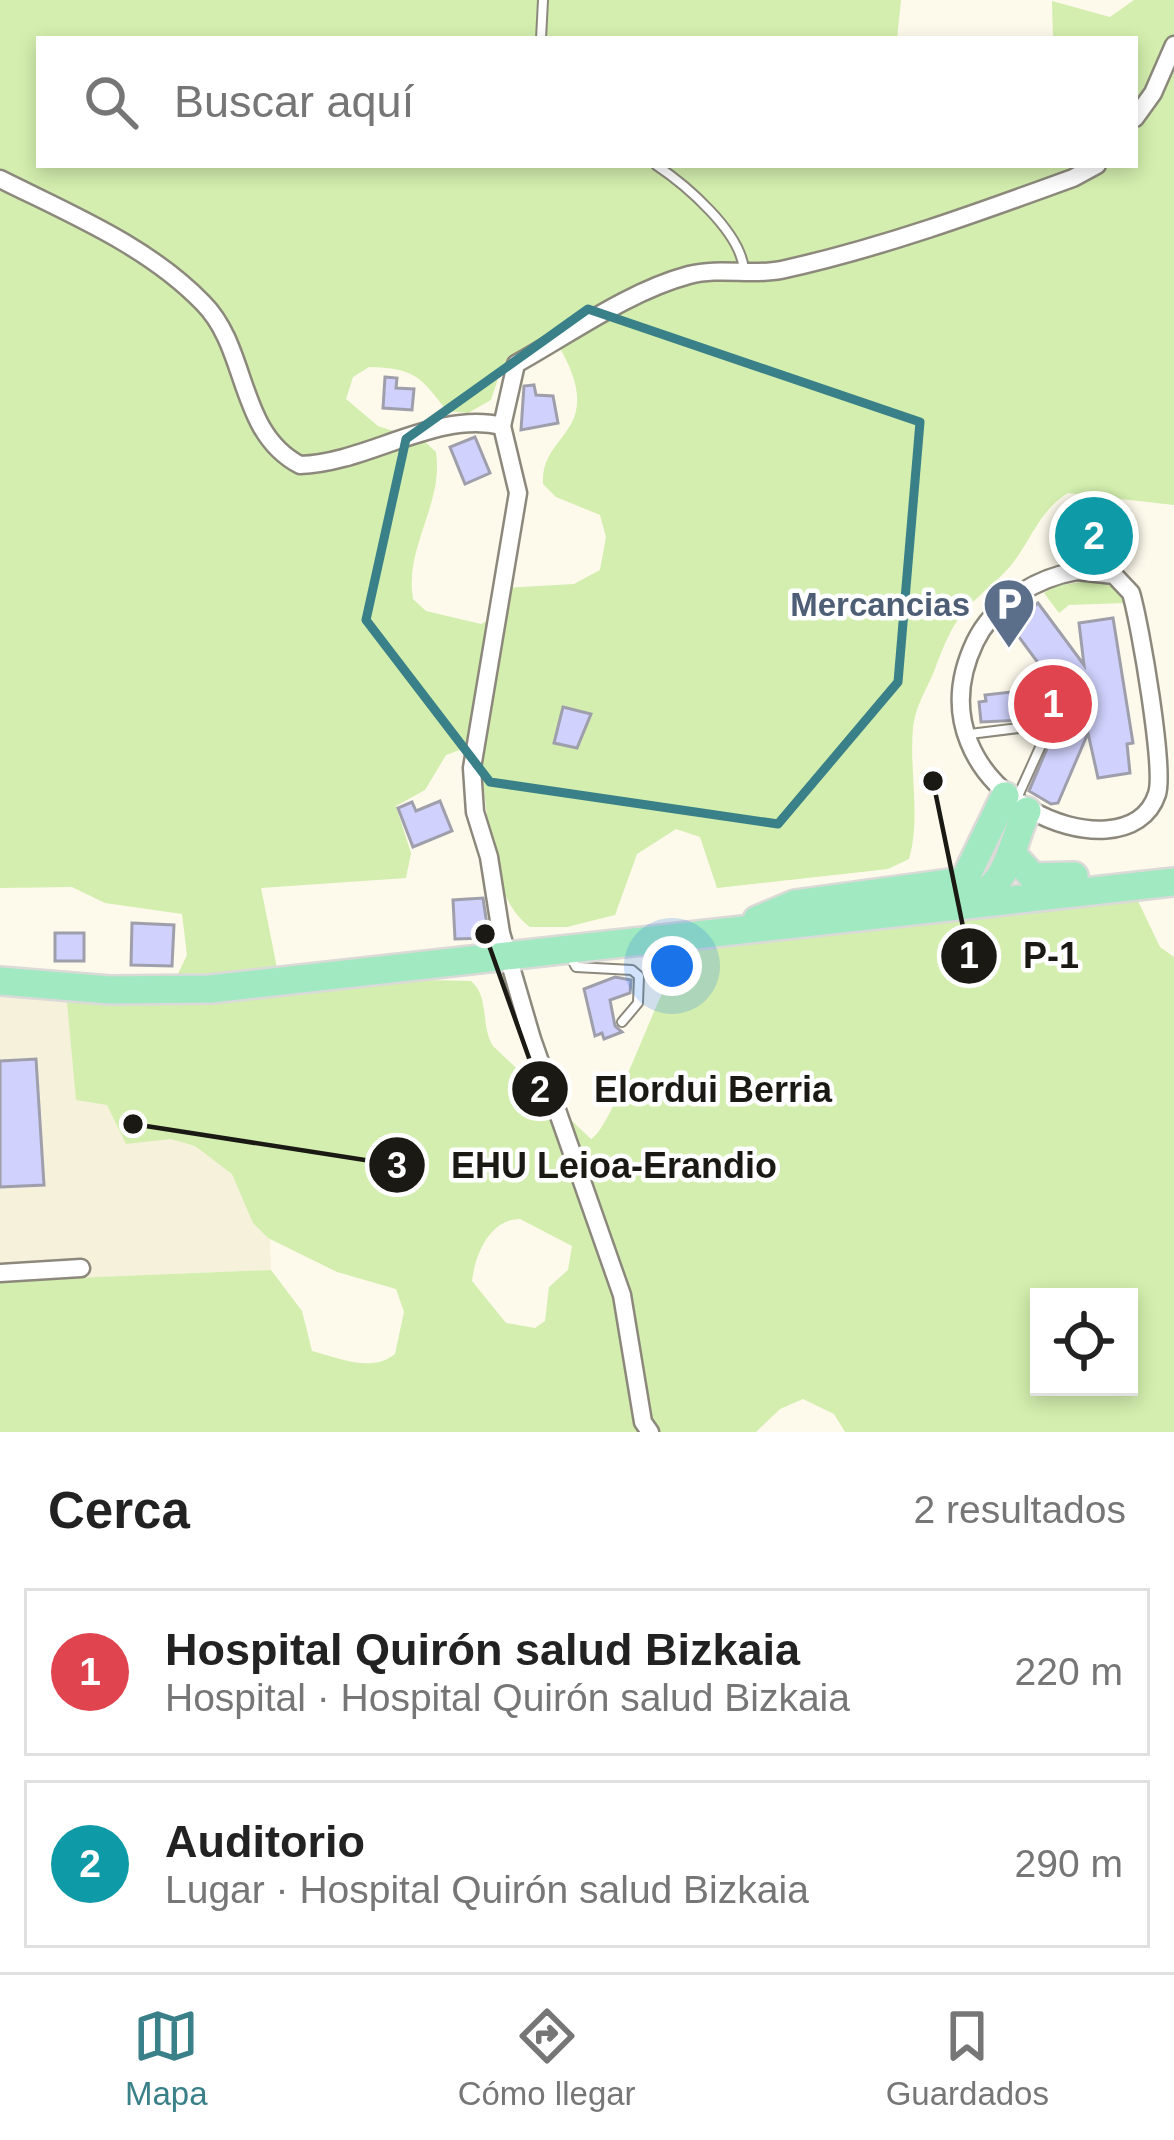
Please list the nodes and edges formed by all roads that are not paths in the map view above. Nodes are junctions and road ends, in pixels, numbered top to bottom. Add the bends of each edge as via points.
1 (543, 0) edge
2 (541, 36) edge
3 (1174, 45) edge
4 (1138, 114) edge
5 (659, 168) edge
6 (1091, 168) edge
7 (0, 178) edge
8 (744, 270) junction
9 (502, 426) junction
10 (967, 734) junction
11 (1016, 803) junction
12 (1006, 840) junction
13 (1174, 876) edge
14 (991, 889) junction
15 (843, 919) junction
16 (757, 920) junction
17 (669, 936) junction
18 (568, 947) junction
19 (509, 954) junction
20 (0, 981) edge
21 (622, 1022) dead end
22 (81, 1268) dead end
23 (0, 1273) edge
24 (643, 1428) edge

1 - 2 lane
3 - 4 street
5 - 8 lane via 725,230
6 - 8 street via 869,248 774,272
7 - 9 street via 76,213 203,302 224,332 254,413 300,465 369,454 477,420
8 - 9 street via 686,276 516,364
9 - 19 street via 518,493 472,787
10 - 11 street via 981,767
10 - 11 lane via 1034,726 1042,743
10 - 11 street via 962,688 984,627 1028,588 1077,571 1123,580 1135,604 1157,794 1125,823 1091,829
11 - 12 main road
12 - 13 main road via 1033,878
12 - 14 main road
12 - 16 main road via 956,884 795,904
13 - 14 main road
13 - 15 main road
14 - 15 main road
14 - 16 main road
15 - 17 main road
16 - 17 main road
17 - 18 main road
18 - 19 main road
18 - 21 lane via 576,968 639,976 642,991
19 - 20 main road via 176,991
19 - 24 street via 622,1294
22 - 23 street

